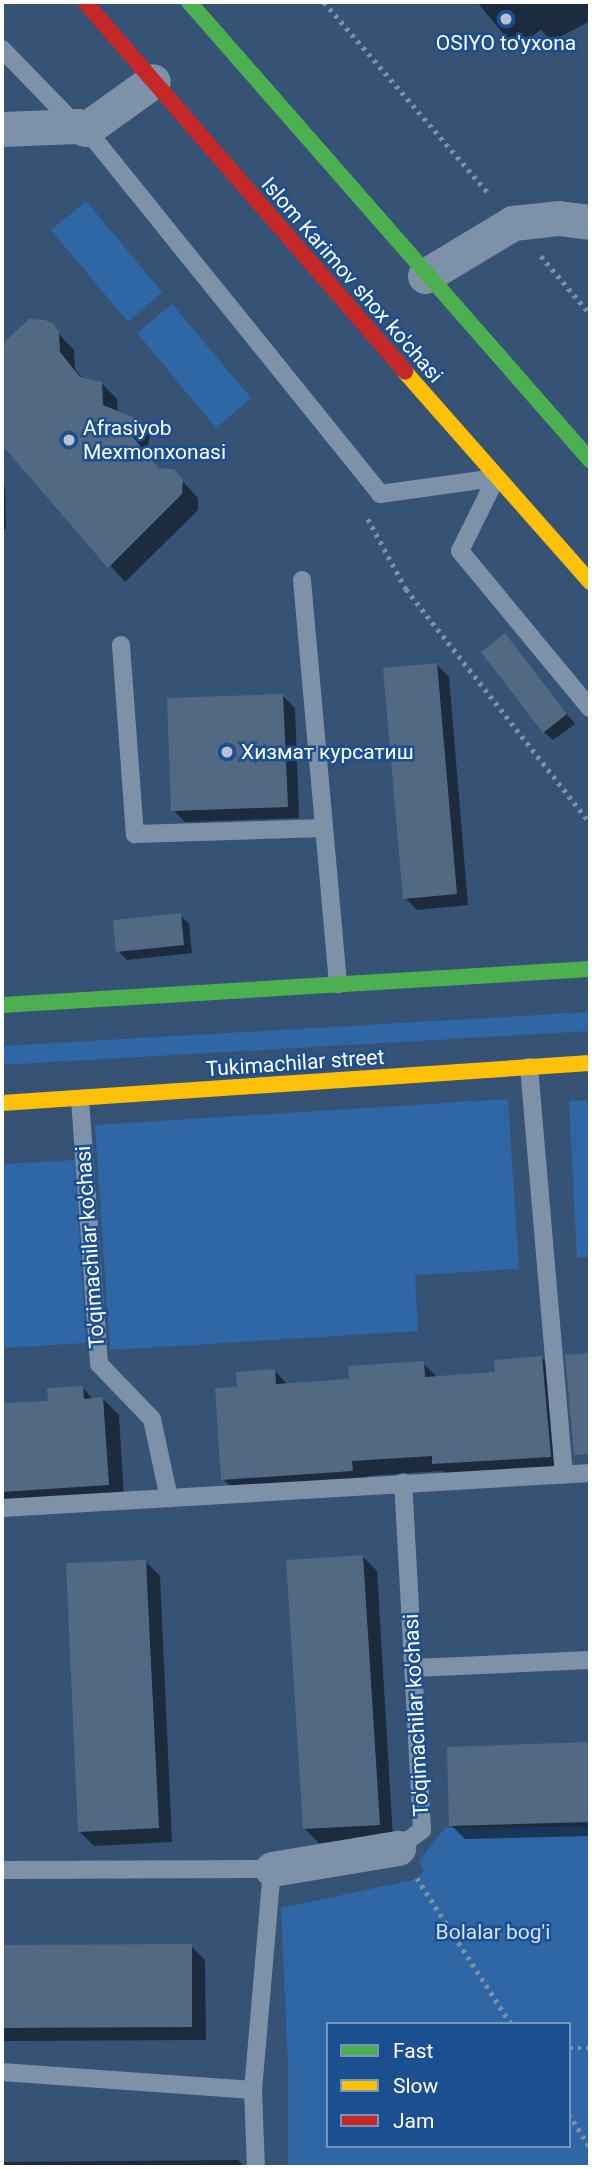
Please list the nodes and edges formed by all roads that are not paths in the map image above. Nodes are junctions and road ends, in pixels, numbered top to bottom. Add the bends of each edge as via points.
1 (85, 2) edge
2 (189, 2) edge
3 (2, 49) edge
4 (153, 81) junction
5 (82, 127) junction
6 (2, 130) edge
7 (590, 222) edge
8 (425, 276) junction
9 (590, 460) edge
10 (496, 478) junction
11 (302, 580) dead end
12 (590, 582) edge
13 (121, 645) dead end
14 (590, 708) edge
15 (324, 828) junction
16 (590, 969) edge
17 (338, 984) junction
18 (2, 1005) edge
19 (590, 1063) edge
20 (529, 1067) junction
21 (80, 1099) junction
22 (2, 1103) edge
23 (590, 1473) edge
24 (564, 1475) junction
25 (403, 1483) junction
26 (169, 1497) junction
27 (2, 1508) edge
28 (590, 1660) edge
29 (414, 1668) junction
30 (398, 1848) joint
31 (272, 1869) junction
32 (2, 1870) edge
33 (2, 2072) edge
34 (253, 2090) junction
35 (256, 2167) edge

1 - 4 main road, Islom Karimov shox ko'chasi
2 - 8 main road
3 - 5 lane
4 - 5 street
4 - 10 main road, Islom Karimov shox ko'chasi
5 - 6 street
5 - 10 lane via 380,494
7 - 8 street via 558,218 513,223
8 - 9 main road
10 - 12 main road, Islom Karimov shox ko'chasi
10 - 14 lane via 460,551
11 - 15 lane
13 - 15 lane via 135,834
15 - 17 lane
16 - 17 main road
17 - 18 main road
19 - 20 main road, Tukimachilar street
20 - 21 main road, Tukimachilar street
20 - 24 lane
21 - 22 main road, Tukimachilar street
21 - 26 lane, To'qimachilar ko'chasi via 99,1364 152,1419
23 - 24 lane
24 - 25 lane
25 - 26 lane
25 - 29 lane, To'qimachilar ko'chasi
26 - 27 lane
28 - 29 lane
29 - 30 lane, To'qimachilar ko'chasi via 422,1830
30 - 31 street
31 - 32 lane
31 - 34 lane
33 - 34 lane
34 - 35 lane

